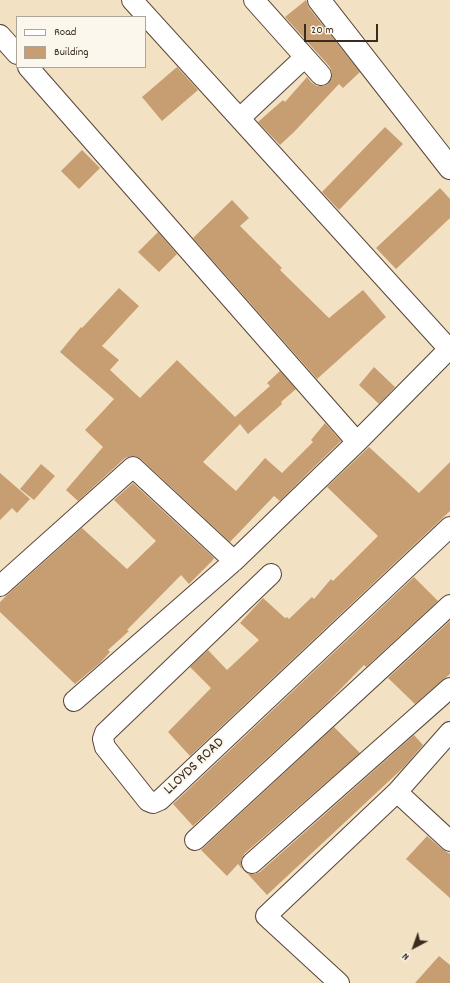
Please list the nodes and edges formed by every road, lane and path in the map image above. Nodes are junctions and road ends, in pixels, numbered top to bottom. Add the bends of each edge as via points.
1 (132, 0) edge
2 (254, 0) edge
3 (319, 0) edge
4 (0, 35) edge
5 (16, 53) edge
6 (305, 57) junction
7 (29, 68) edge
8 (321, 74) dead end
9 (240, 118) junction
10 (450, 168) edge
11 (450, 348) edge
12 (357, 442) junction
13 (450, 526) edge
14 (234, 561) junction
15 (271, 574) dead end
16 (0, 586) edge
17 (450, 605) edge
18 (450, 688) edge
19 (74, 701) dead end
20 (450, 732) edge
21 (397, 792) junction
22 (195, 840) dead end
23 (450, 841) edge
24 (252, 863) dead end
25 (339, 983) edge

1 - 9 street
2 - 6 street
3 - 10 street
4 - 5 street
6 - 8 street
6 - 9 street
7 - 12 street
9 - 11 street
11 - 12 street
12 - 14 street
13 - 15 street, LLOYDS ROAD via 160,800 153,803 148,801 105,747 103,739 106,733
14 - 16 street via 133,467
14 - 19 street
17 - 22 street
18 - 24 street
20 - 21 street
21 - 23 street
21 - 25 street via 266,916

